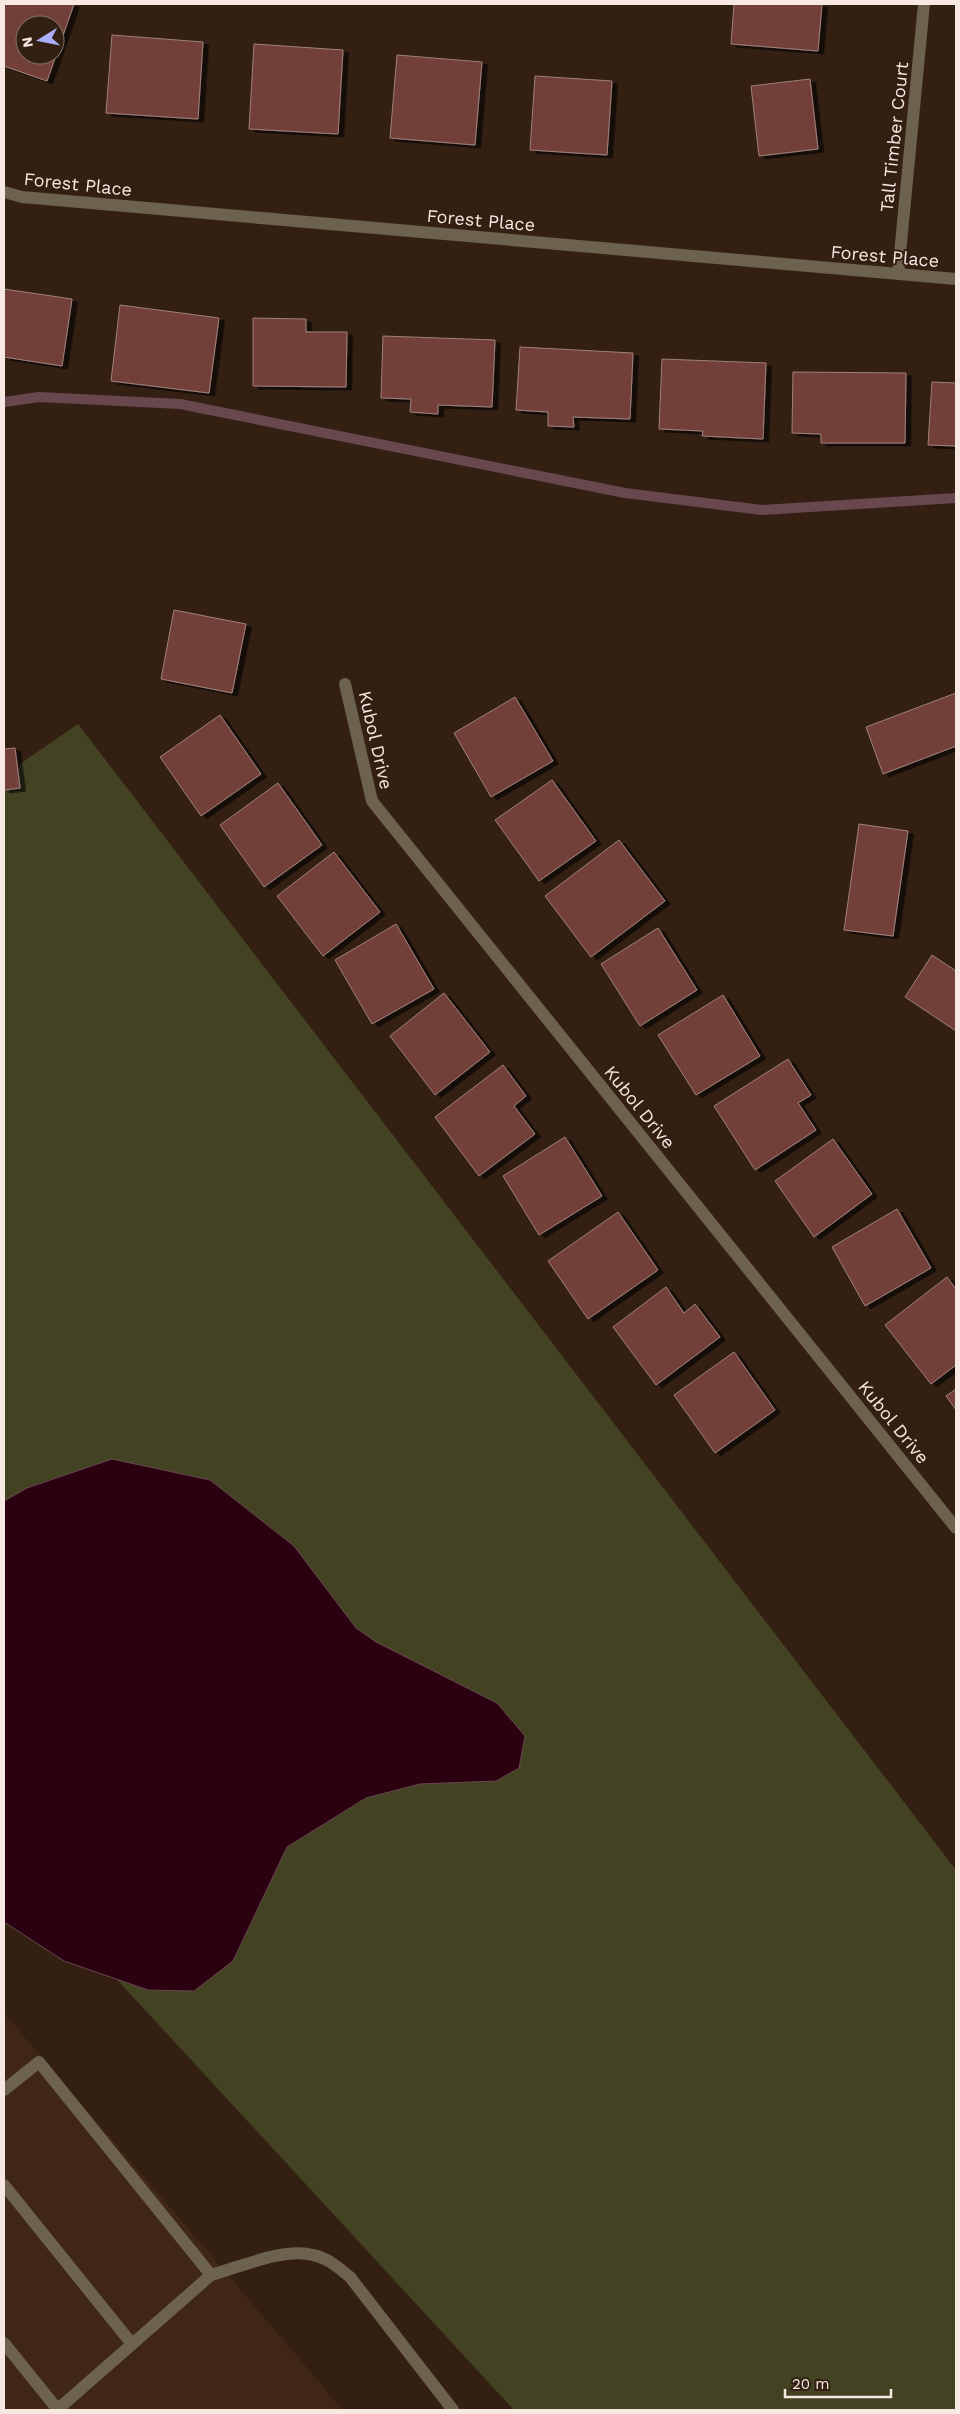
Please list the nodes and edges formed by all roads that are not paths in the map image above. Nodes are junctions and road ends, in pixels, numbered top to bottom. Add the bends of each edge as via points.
1 (924, 4) edge
2 (4, 192) edge
3 (898, 274) junction
4 (956, 279) edge
5 (345, 684) dead end
6 (956, 1528) edge
7 (4, 2090) edge
8 (4, 2185) edge
9 (211, 2275) junction
10 (4, 2343) edge
11 (132, 2344) junction
12 (58, 2410) edge
13 (453, 2410) edge

1 - 3 street, Tall Timber Court
2 - 3 street, Forest Place via 22,197
3 - 4 street, Forest Place
5 - 6 street, Kubol Drive via 372,801
7 - 9 street via 39,2062
8 - 11 street
9 - 11 street
9 - 13 street via 293,2252 332,2262 350,2277
10 - 12 street
11 - 12 street

